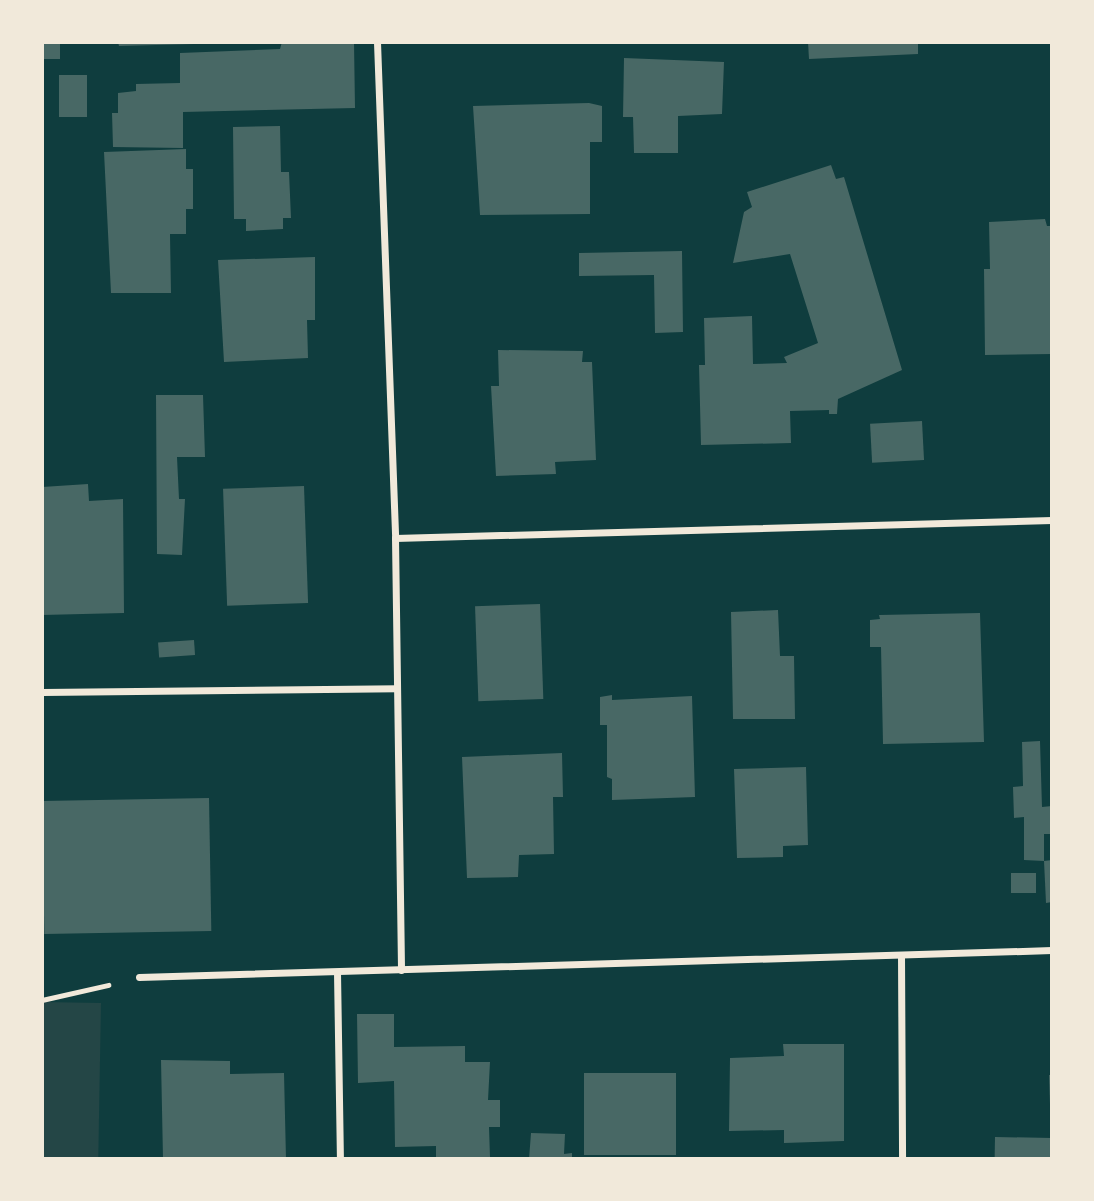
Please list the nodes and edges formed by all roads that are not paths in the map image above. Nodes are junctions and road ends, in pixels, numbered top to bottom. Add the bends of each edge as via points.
1 (377, 42) edge
2 (1052, 520) edge
3 (395, 538) junction
4 (397, 688) junction
5 (42, 692) edge
6 (1052, 950) edge
7 (901, 955) junction
8 (401, 970) junction
9 (337, 972) junction
10 (139, 977) road end
11 (340, 1159) edge
12 (902, 1159) edge

1 - 3 street
2 - 3 street
3 - 4 street
4 - 5 street
4 - 8 street
6 - 7 street
7 - 8 street
7 - 12 street
8 - 9 street
9 - 10 street
9 - 11 street

